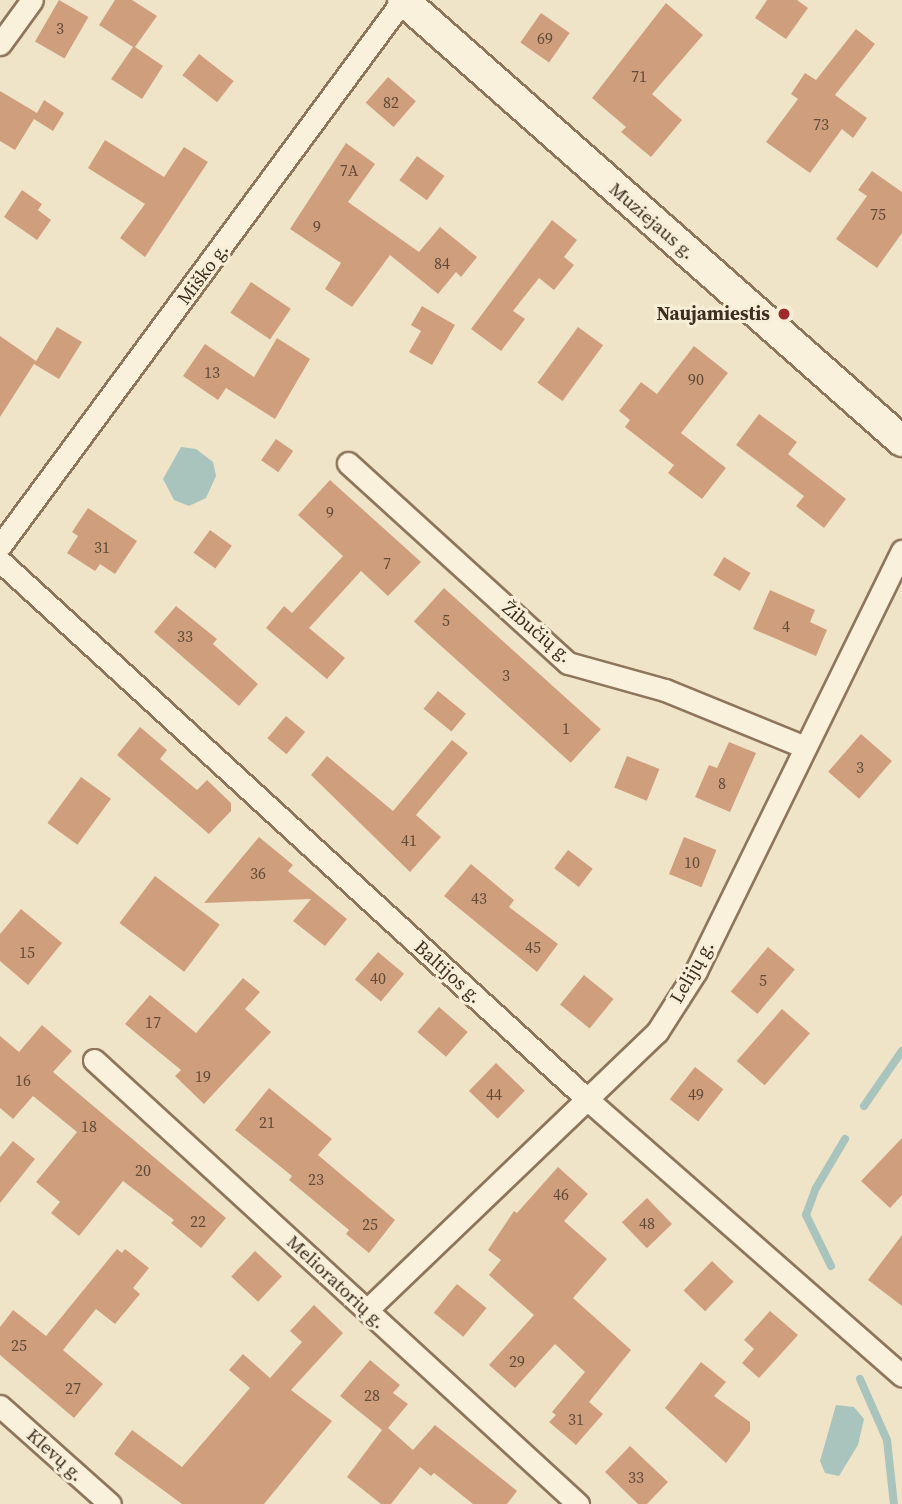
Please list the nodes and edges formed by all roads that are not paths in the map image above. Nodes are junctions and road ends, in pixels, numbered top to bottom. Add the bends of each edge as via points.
1 (32, 0) edge
2 (403, 0) edge
3 (0, 44) edge
4 (902, 441) edge
5 (348, 463) dead end
6 (0, 546) edge
7 (902, 551) edge
8 (0, 561) edge
9 (806, 747) junction
10 (94, 1060) dead end
11 (587, 1099) junction
12 (368, 1310) junction
13 (902, 1376) edge
14 (0, 1406) edge
15 (110, 1504) edge
16 (578, 1504) edge

1 - 3 street
2 - 4 main road, Muziejaus g.
2 - 6 street, Miško g.
5 - 9 street, Žibučių g. via 568,663 665,690
7 - 9 street, Lelijų g.
8 - 11 street, Baltijos g.
9 - 11 street, Lelijų g. via 696,971 657,1032
10 - 12 street, Melioratorių g.
11 - 12 street, Lelijų g.
11 - 13 street, Baltijos g.
12 - 16 street, Melioratorių g.
14 - 15 street, Klevų g.

